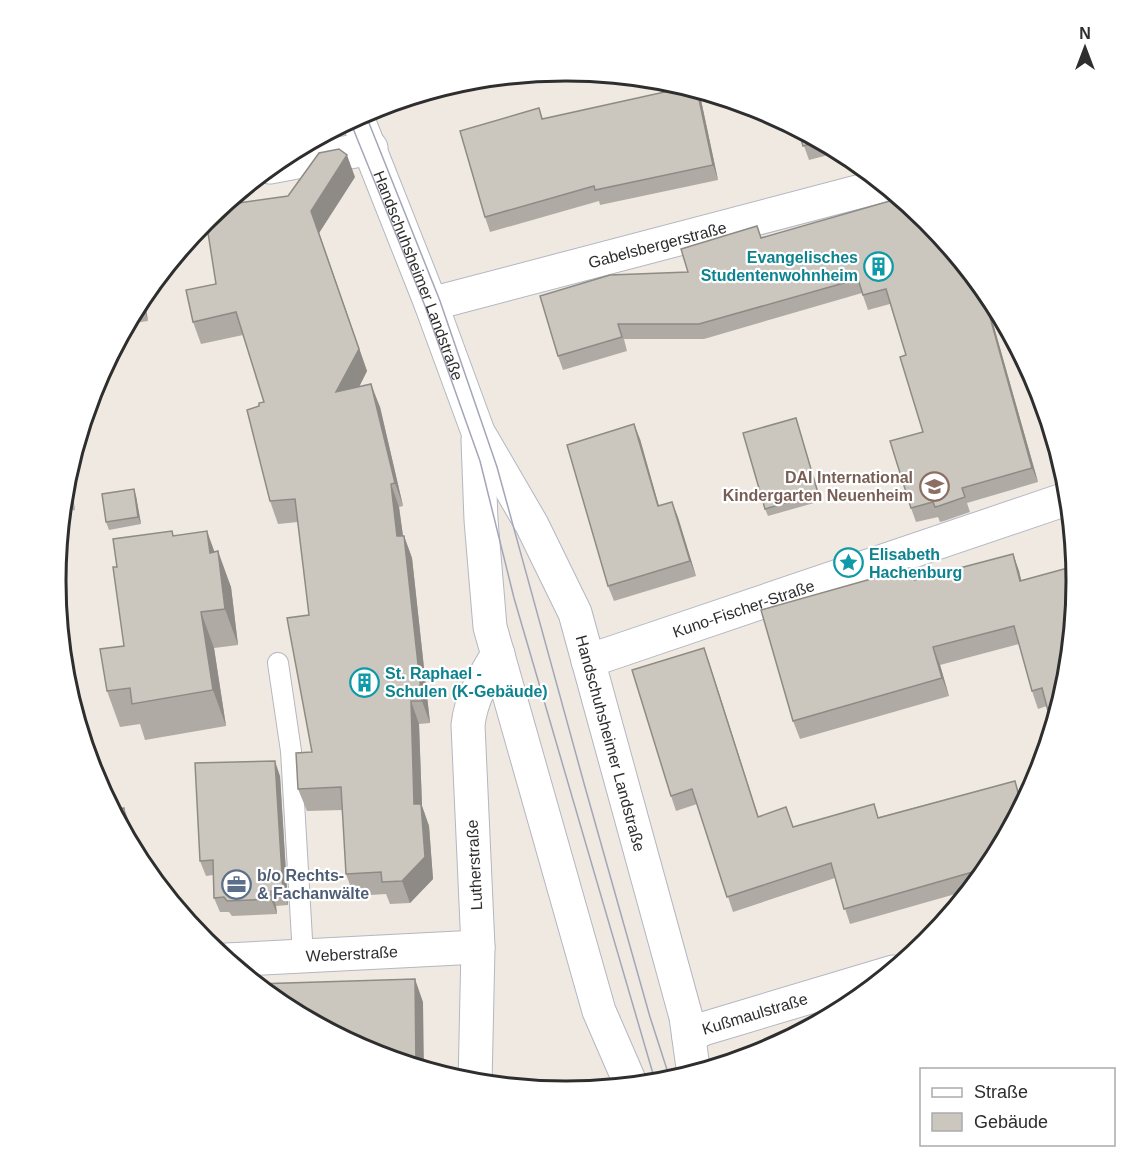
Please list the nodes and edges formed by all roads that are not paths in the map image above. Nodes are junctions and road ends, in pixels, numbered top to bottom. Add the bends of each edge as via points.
1 (361, 126) edge
2 (371, 148) junction
3 (294, 163) edge
4 (873, 187) edge
5 (431, 304) junction
6 (478, 432) junction
7 (1060, 501) edge
8 (498, 654) junction
9 (588, 661) junction
10 (278, 663) dead end
11 (478, 947) junction
12 (303, 956) junction
13 (238, 959) edge
14 (872, 978) edge
15 (689, 1037) junction
16 (693, 1066) edge
17 (475, 1074) edge
18 (628, 1078) edge

1 - 2 street, Handschuhsheimer Landstraße
2 - 3 street
2 - 5 street, Handschuhsheimer Landstraße
4 - 5 street, Gabelsbergerstraße
5 - 6 street, Handschuhsheimer Landstraße
6 - 8 street, Handschuhsheimer Landstraße via 486,603
6 - 9 street, Handschuhsheimer Landstraße via 569,599
7 - 9 street, Kuno-Fischer-Straße
8 - 11 street, Lutherstraße via 478,687 468,725
8 - 18 street, Handschuhsheimer Landstraße via 599,1011
9 - 15 street, Handschuhsheimer Landstraße
10 - 12 lane via 291,751
11 - 12 street, Weberstraße
11 - 17 street, Lutherstraße
12 - 13 street, Weberstraße
14 - 15 street, Kußmaulstraße via 704,1029
15 - 16 street, Handschuhsheimer Landstraße

